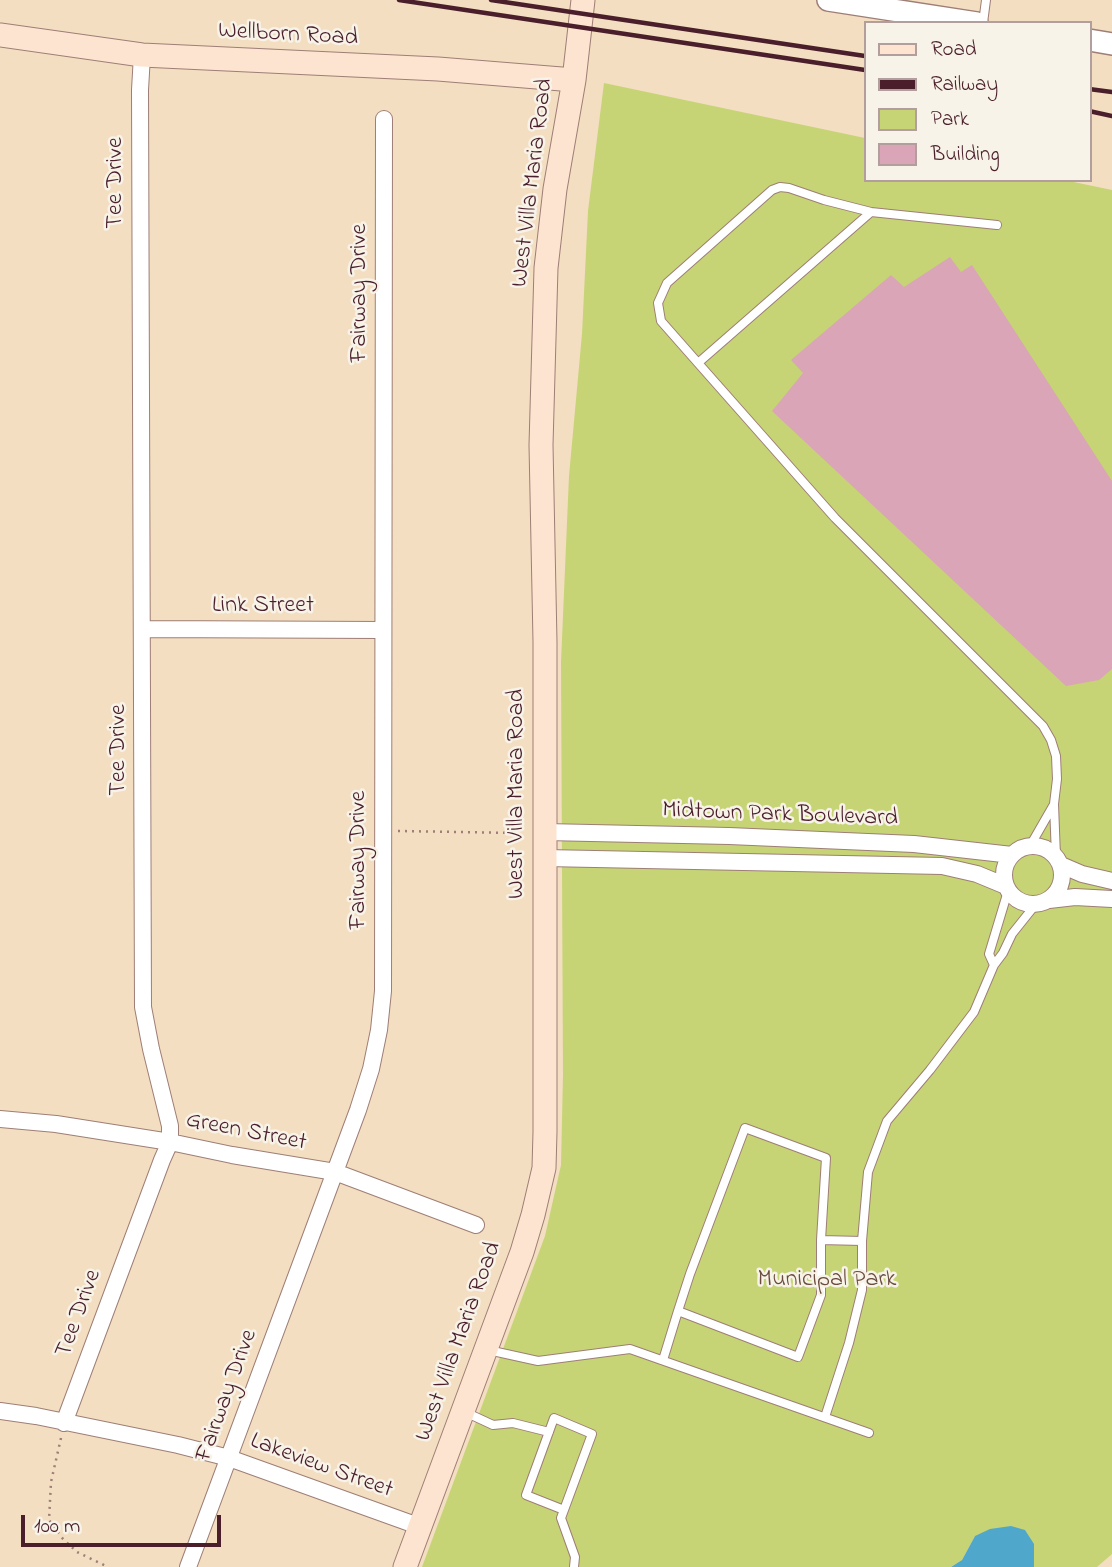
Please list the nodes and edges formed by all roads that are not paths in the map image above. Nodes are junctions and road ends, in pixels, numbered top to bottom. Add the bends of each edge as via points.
1 (583, 0) edge
2 (833, 0) edge
3 (986, 0) edge
4 (911, 6) edge
5 (969, 21) edge
6 (983, 21) edge
7 (0, 35) edge
8 (1091, 40) edge
9 (1112, 44) edge
10 (142, 55) junction
11 (574, 80) junction
12 (384, 119) dead end
13 (871, 212) junction
14 (997, 225) dead end
15 (698, 363) junction
16 (142, 629) junction
17 (383, 630) junction
18 (1054, 804) junction
19 (545, 832) junction
20 (1030, 846) junction
21 (1012, 855) junction
22 (545, 858) junction
23 (1059, 861) junction
24 (1112, 881) edge
25 (1007, 888) junction
26 (1112, 899) edge
27 (1043, 902) junction
28 (994, 965) junction
29 (0, 1119) edge
30 (170, 1142) junction
31 (335, 1172) junction
32 (476, 1224) dead end
33 (821, 1240) junction
34 (862, 1241) junction
35 (678, 1311) junction
36 (485, 1349) junction
37 (663, 1360) junction
38 (0, 1411) edge
39 (462, 1411) junction
40 (825, 1417) junction
41 (64, 1423) junction
42 (549, 1432) junction
43 (869, 1433) dead end
44 (229, 1458) junction
45 (564, 1510) junction
46 (421, 1527) junction
47 (188, 1567) edge
48 (405, 1567) edge
49 (574, 1567) edge

1 - 11 main road, West Villa Maria Road
2 - 4 street
3 - 6 lane
4 - 5 street
7 - 10 main road, Wellborn Road
8 - 9 street
10 - 11 main road, Wellborn Road
10 - 16 street, Tee Drive
11 - 19 main road, West Villa Maria Road via 545,281 541,446
12 - 17 street, Fairway Drive
13 - 14 lane
13 - 15 lane
13 - 15 lane via 789,188 772,190 667,283 658,303 661,321
15 - 18 lane via 835,519 1043,726 1056,756
16 - 17 street, Link Street
16 - 30 street, Tee Drive via 143,1007
17 - 31 street, Fairway Drive via 383,991 379,1030 358,1110
18 - 20 lane
18 - 23 lane
19 - 21 street, Midtown Park Boulevard via 901,843
19 - 22 main road, West Villa Maria Road
20 - 21 street
20 - 23 street via 1049,850
21 - 25 street via 1004,870
22 - 25 street, Midtown Park Boulevard via 942,866 977,874
22 - 36 main road, West Villa Maria Road via 544,1168 522,1252
23 - 24 street via 1082,874
23 - 27 street via 1061,884
25 - 27 street via 1020,902
25 - 28 lane via 989,954
26 - 27 street via 1075,897
27 - 28 lane via 1012,934
28 - 34 lane via 974,1012 887,1121 868,1172
29 - 30 street, Green Street
30 - 31 street, Green Street
30 - 41 street, Tee Drive
31 - 32 street, Green Street
31 - 44 street, Fairway Drive
33 - 34 lane
33 - 35 lane via 821,1295 798,1357
33 - 35 lane via 827,1158 745,1128
34 - 40 lane via 862,1290
35 - 37 lane
36 - 37 lane via 538,1361 630,1349
36 - 39 main road, West Villa Maria Road
37 - 40 lane
38 - 41 street, Lakeview Street
39 - 42 lane via 494,1425 513,1423
39 - 46 main road, West Villa Maria Road
40 - 43 lane
41 - 44 street, Lakeview Street
42 - 45 lane via 526,1495
42 - 45 lane via 554,1418 592,1434
44 - 46 street, Lakeview Street
44 - 47 street, Fairway Drive
45 - 49 lane via 561,1518 575,1557
46 - 48 main road, West Villa Maria Road

